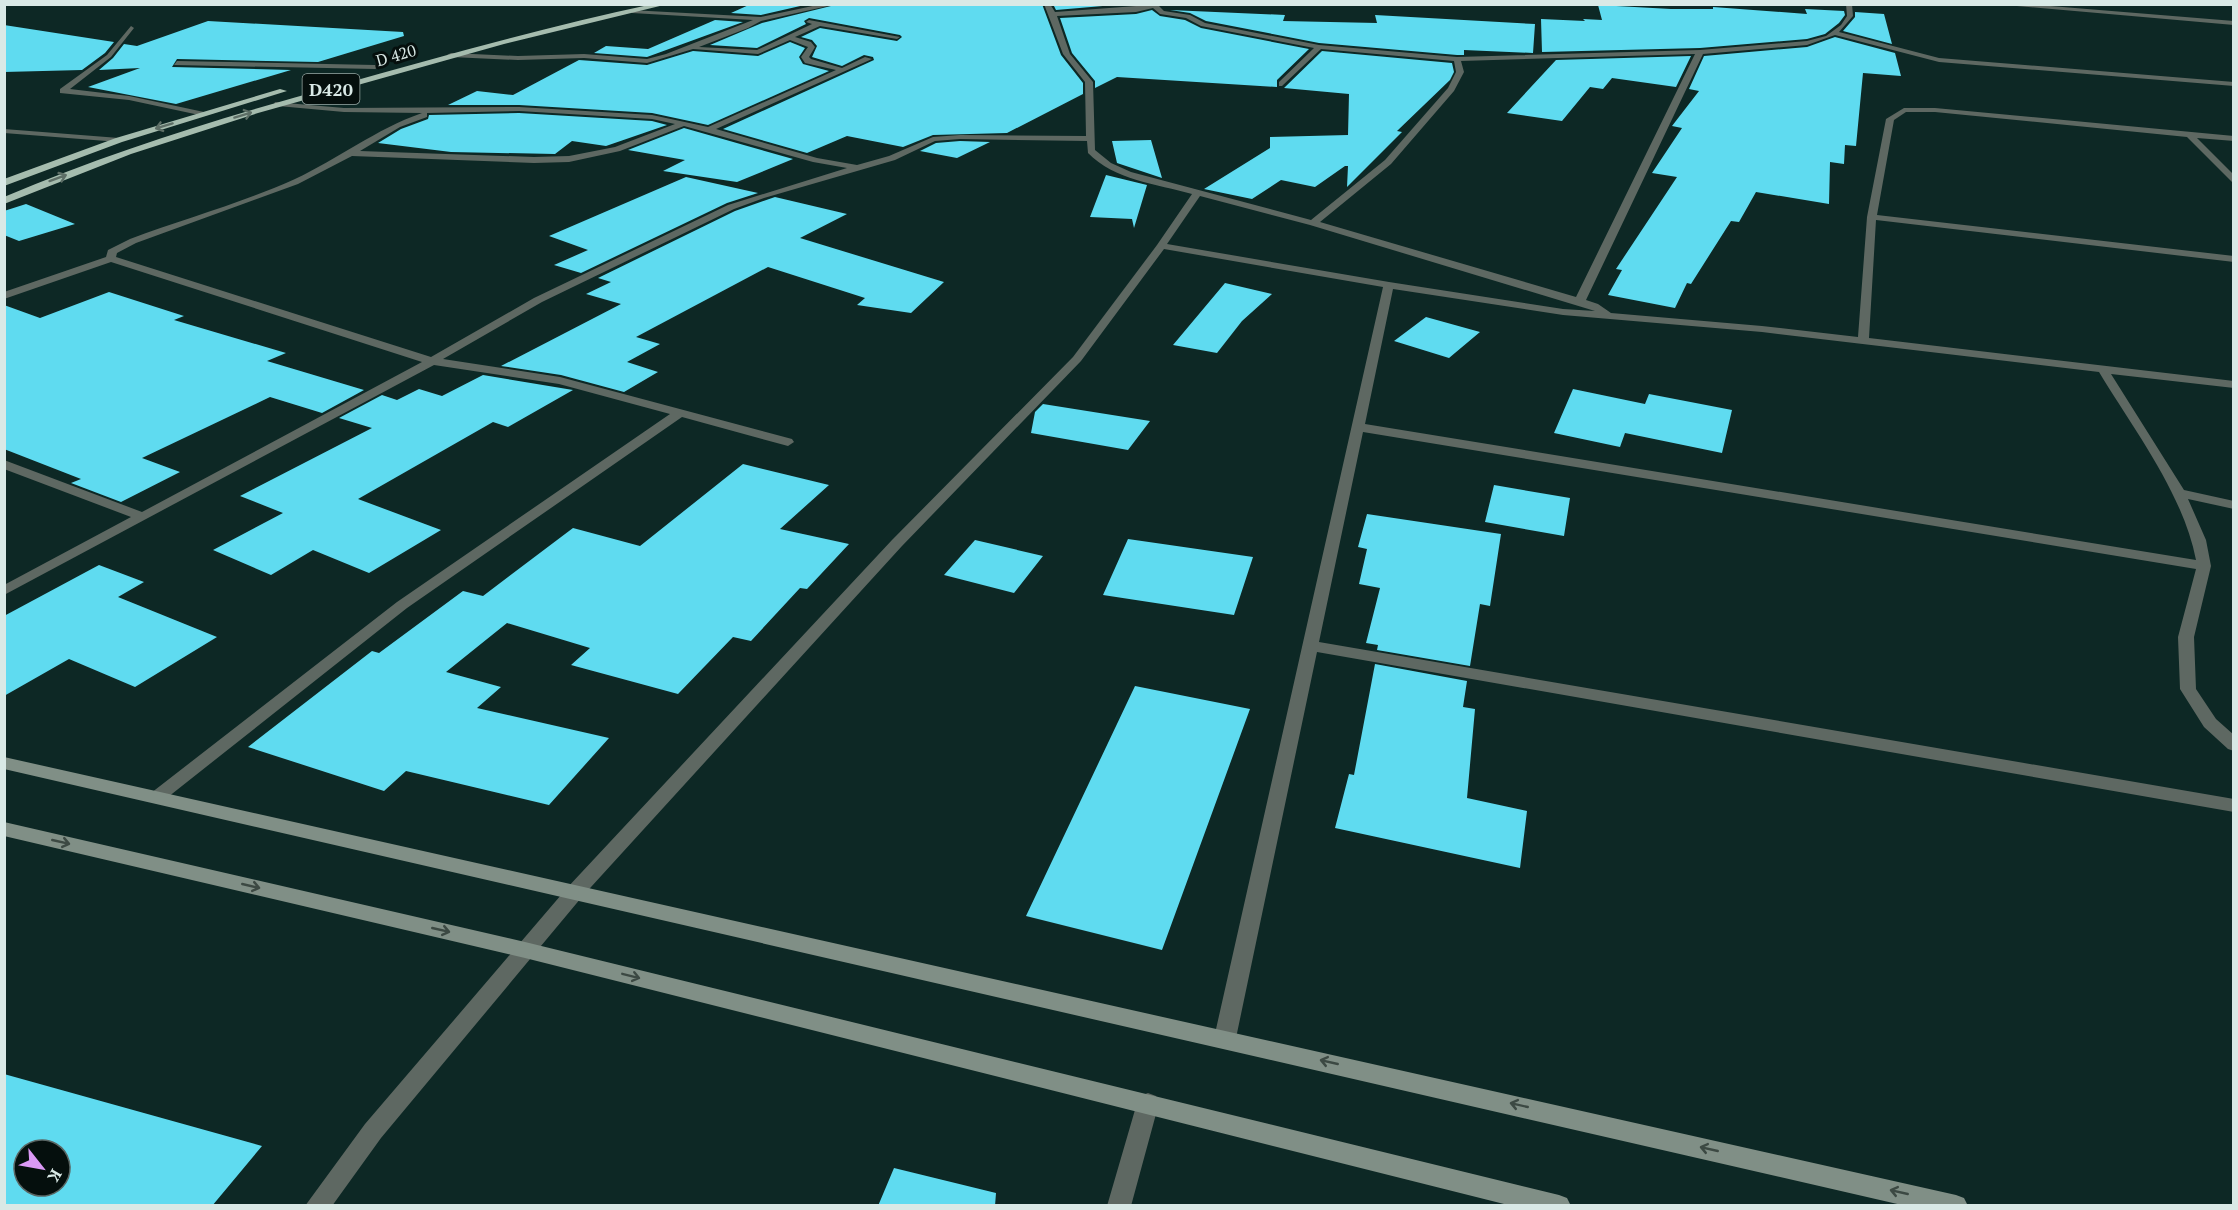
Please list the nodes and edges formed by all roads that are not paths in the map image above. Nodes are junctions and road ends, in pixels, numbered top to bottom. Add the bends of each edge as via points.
1 (665, 4) edge
2 (834, 4) edge
3 (1047, 4) edge
4 (1849, 4) edge
5 (1997, 4) edge
6 (1158, 6) edge
7 (2140, 7) dead end
8 (629, 8) edge
9 (1053, 14) junction
10 (779, 17) junction
11 (2150, 18) junction
12 (760, 20) junction
13 (2234, 23) edge
14 (818, 24) junction
15 (131, 28) dead end
16 (1835, 33) junction
17 (897, 37) dead end
18 (791, 38) junction
19 (1319, 46) junction
20 (690, 48) junction
21 (1700, 52) junction
22 (451, 56) junction
23 (868, 59) dead end
24 (1457, 59) junction
25 (177, 63) dead end
26 (375, 67) junction
27 (843, 70) junction
28 (343, 75) dead end
29 (1282, 84) dead end
30 (2234, 84) edge
31 (288, 90) dead end
32 (278, 104) junction
33 (432, 111) junction
34 (201, 114) junction
35 (684, 123) junction
36 (708, 130) junction
37 (4, 131) edge
38 (2189, 134) junction
39 (1091, 139) junction
40 (2234, 139) edge
41 (119, 140) junction
42 (352, 153) junction
43 (857, 167) junction
44 (2234, 181) edge
45 (4, 183) edge
46 (1198, 193) junction
47 (4, 201) edge
48 (1872, 217) junction
49 (1313, 223) junction
50 (1161, 246) junction
51 (111, 259) junction
52 (2234, 259) edge
53 (1389, 285) junction
54 (4, 297) edge
55 (1580, 301) junction
56 (1609, 317) junction
57 (1863, 341) junction
58 (432, 361) junction
59 (2103, 370) junction
60 (2234, 385) edge
61 (679, 414) junction
62 (1358, 427) junction
63 (788, 441) dead end
64 (4, 464) edge
65 (2179, 493) junction
66 (2234, 505) edge
67 (141, 516) junction
68 (2204, 566) junction
69 (4, 591) edge
70 (1311, 646) junction
71 (2234, 745) edge
72 (4, 763) edge
73 (157, 797) junction
74 (2234, 806) edge
75 (4, 829) edge
76 (574, 893) junction
77 (525, 950) junction
78 (1225, 1038) junction
79 (1148, 1103) junction
80 (317, 1206) edge
81 (1119, 1206) edge
82 (1559, 1206) edge
83 (1956, 1206) edge

1 - 8 highway, D 420 / D420
2 - 10 street
3 - 9 street
4 - 16 street via 1850,16
5 - 11 street
6 - 9 street
6 - 19 street via 1162,13 1188,16 1203,25
7 - 11 street
8 - 12 street
8 - 22 highway, D 420 / D420
8 - 26 highway, D420 via 498,33
9 - 39 street via 1067,54 1089,82
10 - 12 street
10 - 14 street
11 - 13 street
12 - 20 street
14 - 17 street
14 - 18 street
15 - 34 street via 109,56 63,91 129,98
16 - 21 street via 1807,43
16 - 30 street via 1939,60
18 - 20 street via 751,53
18 - 27 street via 812,47 805,57 808,61
19 - 24 street
19 - 29 street
20 - 22 street via 647,61 584,56
21 - 24 street
21 - 55 street
22 - 32 highway, D 420 / D420
23 - 27 street
24 - 49 street via 1460,72 1451,89 1388,162
25 - 26 street
26 - 28 highway, D420
27 - 36 street
31 - 34 highway, D420
32 - 33 street
47 -> 32 highway, D 420 / D420 via 145,146
33 - 35 street via 608,113
33 - 42 street via 397,125
34 -> 41 highway, D420
35 - 36 street
35 - 42 street via 617,149 569,159
36 - 43 street via 816,160
37 - 41 street
38 - 40 street
38 - 44 street
38 - 48 street via 1904,110 1890,119
39 - 43 street via 944,138
39 - 46 street via 1091,151 1112,168
41 - 45 highway, D420
42 - 51 street via 295,182 133,241 112,252
43 - 58 street via 731,207 538,300
46 - 49 street
46 - 50 street
48 - 52 street
48 - 57 street
49 - 55 street
50 - 53 street
50 - 76 street via 1077,359 897,543
51 - 54 street
51 - 58 street
53 - 56 street
53 - 62 street
55 - 56 street
56 - 57 street
57 - 59 street
58 - 61 street via 560,381
58 - 67 street
59 - 60 street
59 - 65 street
61 - 63 street
61 - 73 street via 402,605
62 - 68 street
62 - 70 street
64 - 67 street
65 - 66 street
65 - 68 street via 2199,540
67 - 69 street
68 - 71 street via 2186,637 2188,689 2210,723
70 - 74 street
70 - 78 street
72 - 73 main road
73 - 76 main road
75 -> 77 main road
76 - 77 street
76 - 78 main road
77 -> 79 main road
77 - 80 street via 372,1131
83 -> 78 main road
79 - 81 street
79 - 82 main road

